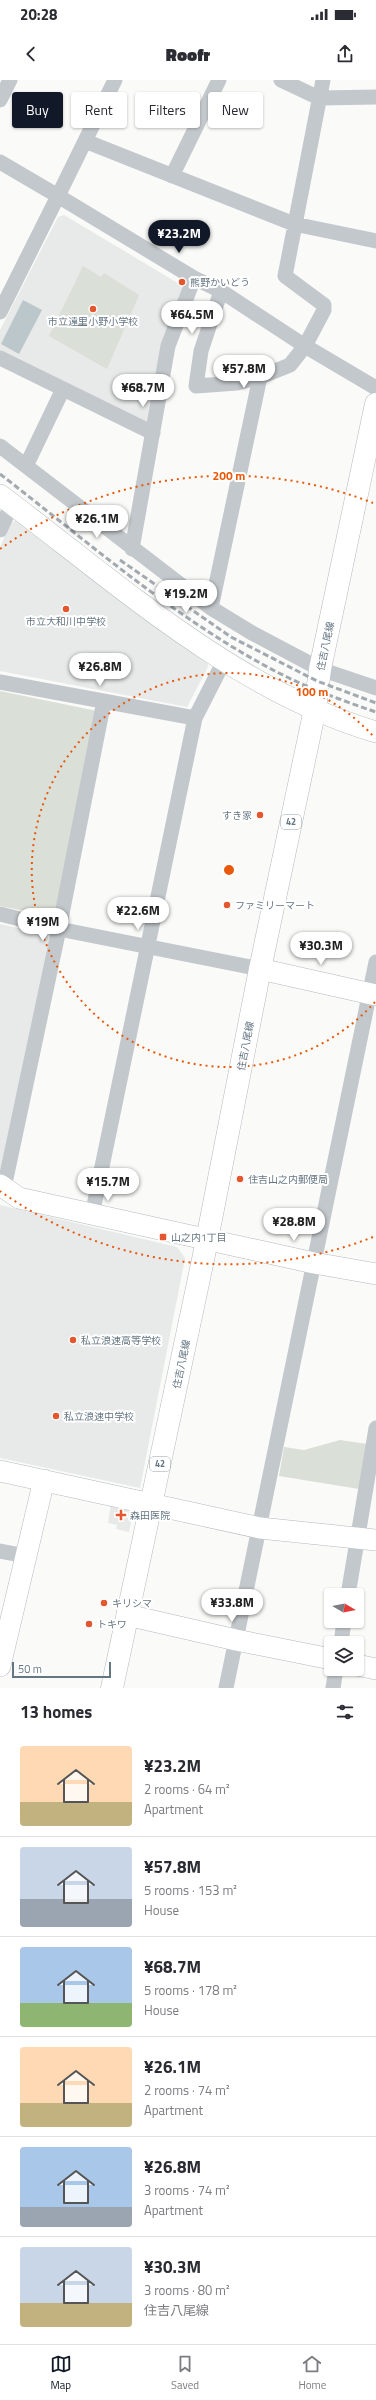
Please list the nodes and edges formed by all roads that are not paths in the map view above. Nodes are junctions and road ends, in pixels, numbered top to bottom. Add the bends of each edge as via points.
1 (10, 80) edge
2 (115, 80) edge
3 (219, 80) edge
4 (281, 80) edge
5 (323, 80) edge
6 (376, 97) edge
7 (319, 98) junction
8 (0, 100) edge
9 (85, 141) junction
10 (0, 162) edge
11 (172, 176) junction
12 (58, 196) junction
13 (294, 224) junction
14 (376, 242) edge
15 (194, 278) junction
16 (221, 291) junction
17 (0, 312) edge
18 (305, 346) junction
19 (0, 358) edge
20 (260, 377) junction
21 (376, 388) edge
22 (63, 389) junction
23 (376, 404) edge
24 (153, 433) junction
25 (0, 446) edge
26 (26, 466) junction
27 (6, 499) edge
28 (0, 530) edge
29 (132, 549) junction
30 (211, 608) junction
31 (224, 661) junction
32 (320, 669) junction
33 (0, 682) edge
34 (376, 688) edge
35 (104, 701) junction
36 (315, 709) junction
37 (195, 718) junction
38 (376, 732) edge
39 (0, 914) edge
40 (59, 929) junction
41 (148, 947) junction
42 (376, 962) edge
43 (260, 969) junction
44 (373, 994) edge
45 (2, 1187) edge
46 (92, 1215) junction
47 (207, 1240) junction
48 (314, 1263) junction
49 (376, 1274) edge
50 (376, 1428) edge
51 (0, 1471) edge
52 (44, 1480) junction
53 (151, 1505) junction
54 (260, 1528) junction
55 (367, 1539) edge
56 (0, 1551) edge
57 (26, 1556) junction
58 (350, 1588) edge
59 (127, 1615) junction
60 (4, 1629) edge
61 (236, 1640) junction
62 (324, 1658) edge
63 (0, 1666) edge
64 (364, 1666) edge
65 (376, 1669) edge
66 (335, 1676) edge
67 (112, 1688) edge
68 (226, 1688) edge
69 (333, 1688) edge

1 - 8 street
2 - 9 street
3 - 11 street
4 - 7 street
5 - 7 street
6 - 7 street
7 - 13 street
9 - 11 street
9 - 12 street
10 - 12 street
11 - 13 street
12 - 15 street
12 - 17 street
13 - 14 street
13 - 18 street via 285,276 324,304 324,310
15 - 16 street
15 - 24 street via 168,346
16 - 18 street
16 - 20 street via 201,351 196,386 237,383
18 - 20 street via 290,365
18 - 21 street
19 - 22 street
20 - 30 street
22 - 24 street
22 - 26 street
23 - 32 main road, 住吉八尾線 / 42
24 - 29 street
25 - 26 street
26 - 29 street
27 - 28 street
27 - 31 street via 161,617
29 - 30 street
30 - 32 street
31 - 36 street
31 - 37 street
32 - 34 street
32 - 36 main road, 住吉八尾線 / 42
33 - 35 street
35 - 37 street
35 - 40 street
36 - 38 street
36 - 43 main road, 住吉八尾線 / 42
37 - 41 street
39 - 40 street
40 - 41 street
40 - 45 street
41 - 43 street
41 - 46 street
42 - 44 street
43 - 44 street
43 - 47 main road, 住吉八尾線 / 42
44 - 48 street
45 - 46 street via 19,1198
46 - 47 street
47 - 48 street
47 - 53 main road, 住吉八尾線 / 42
48 - 49 street
48 - 54 street
50 - 55 street
51 - 52 street
52 - 53 street
52 - 57 street
53 - 54 street
53 - 59 main road, 住吉八尾線 / 42
54 - 55 street
54 - 61 street
55 - 58 street
56 - 57 street
57 - 60 street
59 - 61 street
59 - 67 main road, 住吉八尾線 / 42
60 - 63 street
61 - 62 street
61 - 68 street
64 - 65 street
66 - 69 street

